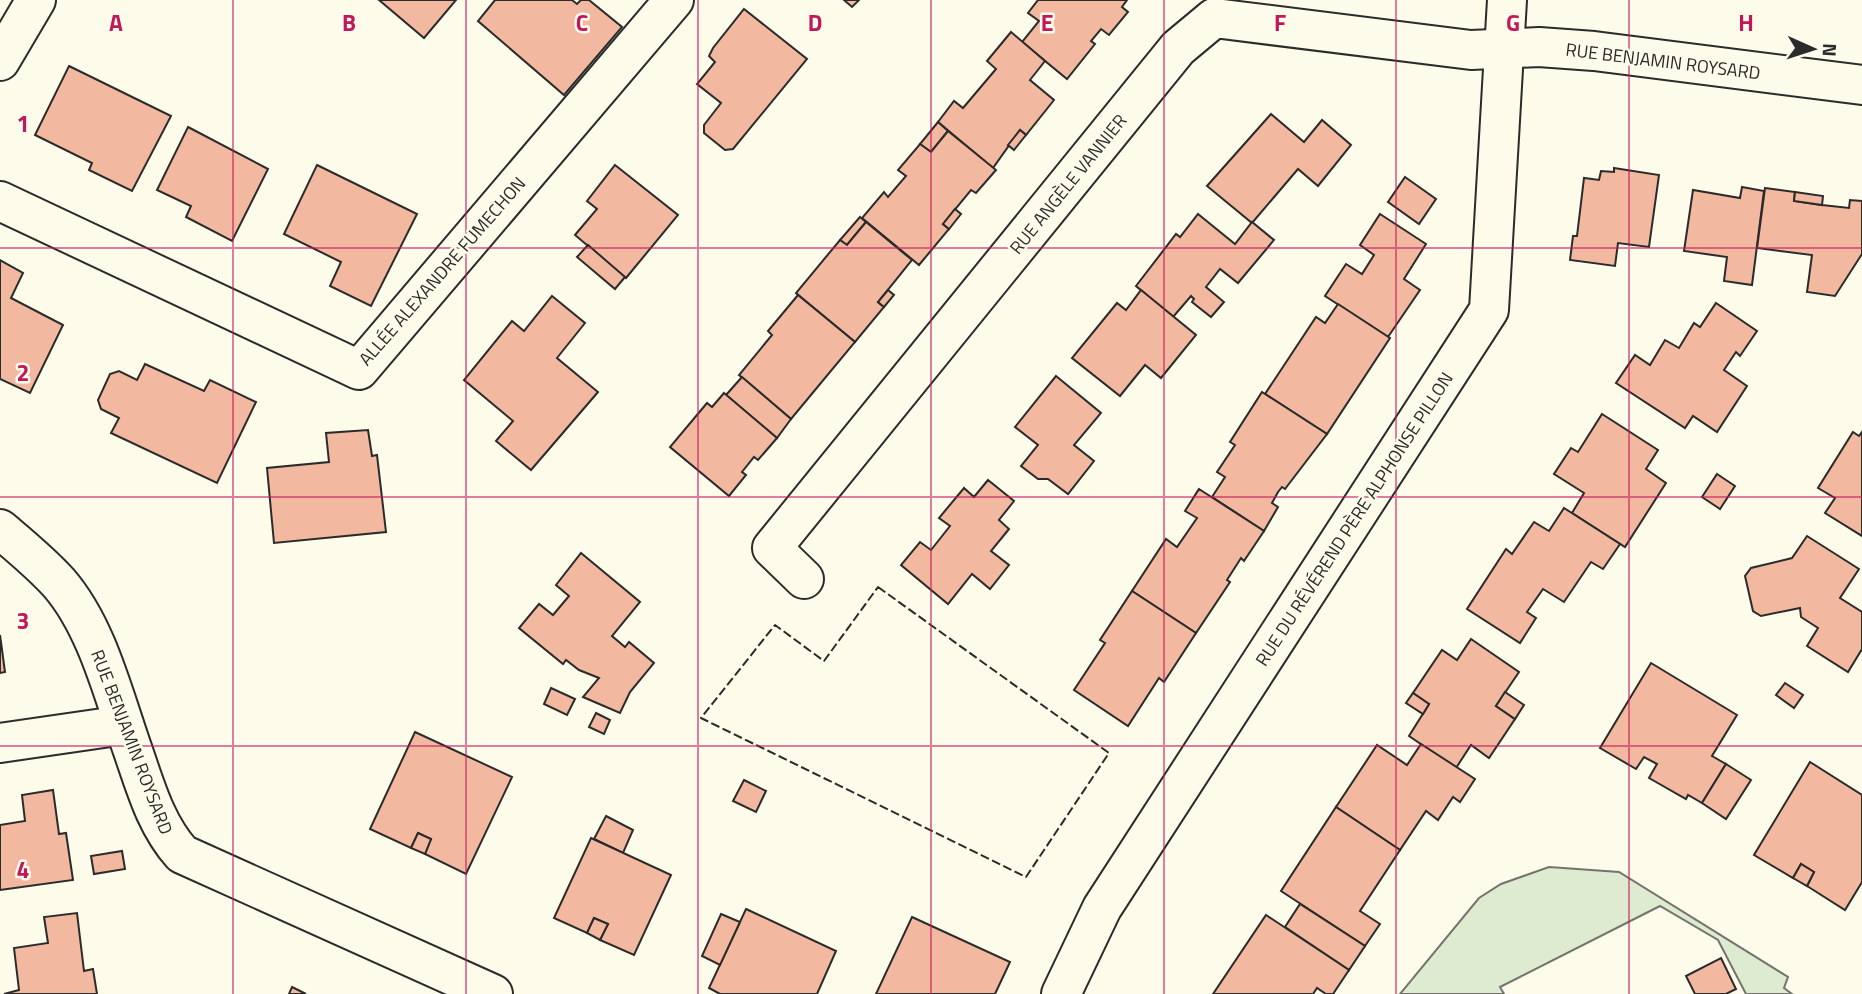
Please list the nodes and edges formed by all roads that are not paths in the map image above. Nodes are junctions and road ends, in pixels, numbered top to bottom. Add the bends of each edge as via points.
1 (36, 0) edge
2 (674, 0) edge
3 (1507, 0) edge
4 (1505, 50) junction
5 (0, 61) edge
6 (1862, 85) edge
7 (0, 201) edge
8 (0, 529) edge
9 (804, 579) dead end
10 (124, 725) junction
11 (0, 743) edge
12 (493, 994) edge
13 (1061, 994) edge

1 - 5 street
2 - 7 street, ALLÉE ALEXANDRE FUMECHON via 359,370
3 - 4 street, RUE DU RÉVÉREND PÈRE ALPHONSE PILLON
4 - 6 street, RUE BENJAMIN ROYSARD via 1594,51
4 - 9 street, RUE ANGÈLE VANNIER via 1471,50 1214,18 1178,48 772,548
4 - 13 street, RUE DU RÉVÉREND PÈRE ALPHONSE PILLON via 1489,310 1102,908
8 - 10 street, RUE BENJAMIN ROYSARD via 61,585 96,648
10 - 11 street
10 - 12 street, RUE BENJAMIN ROYSARD via 153,808 181,853

